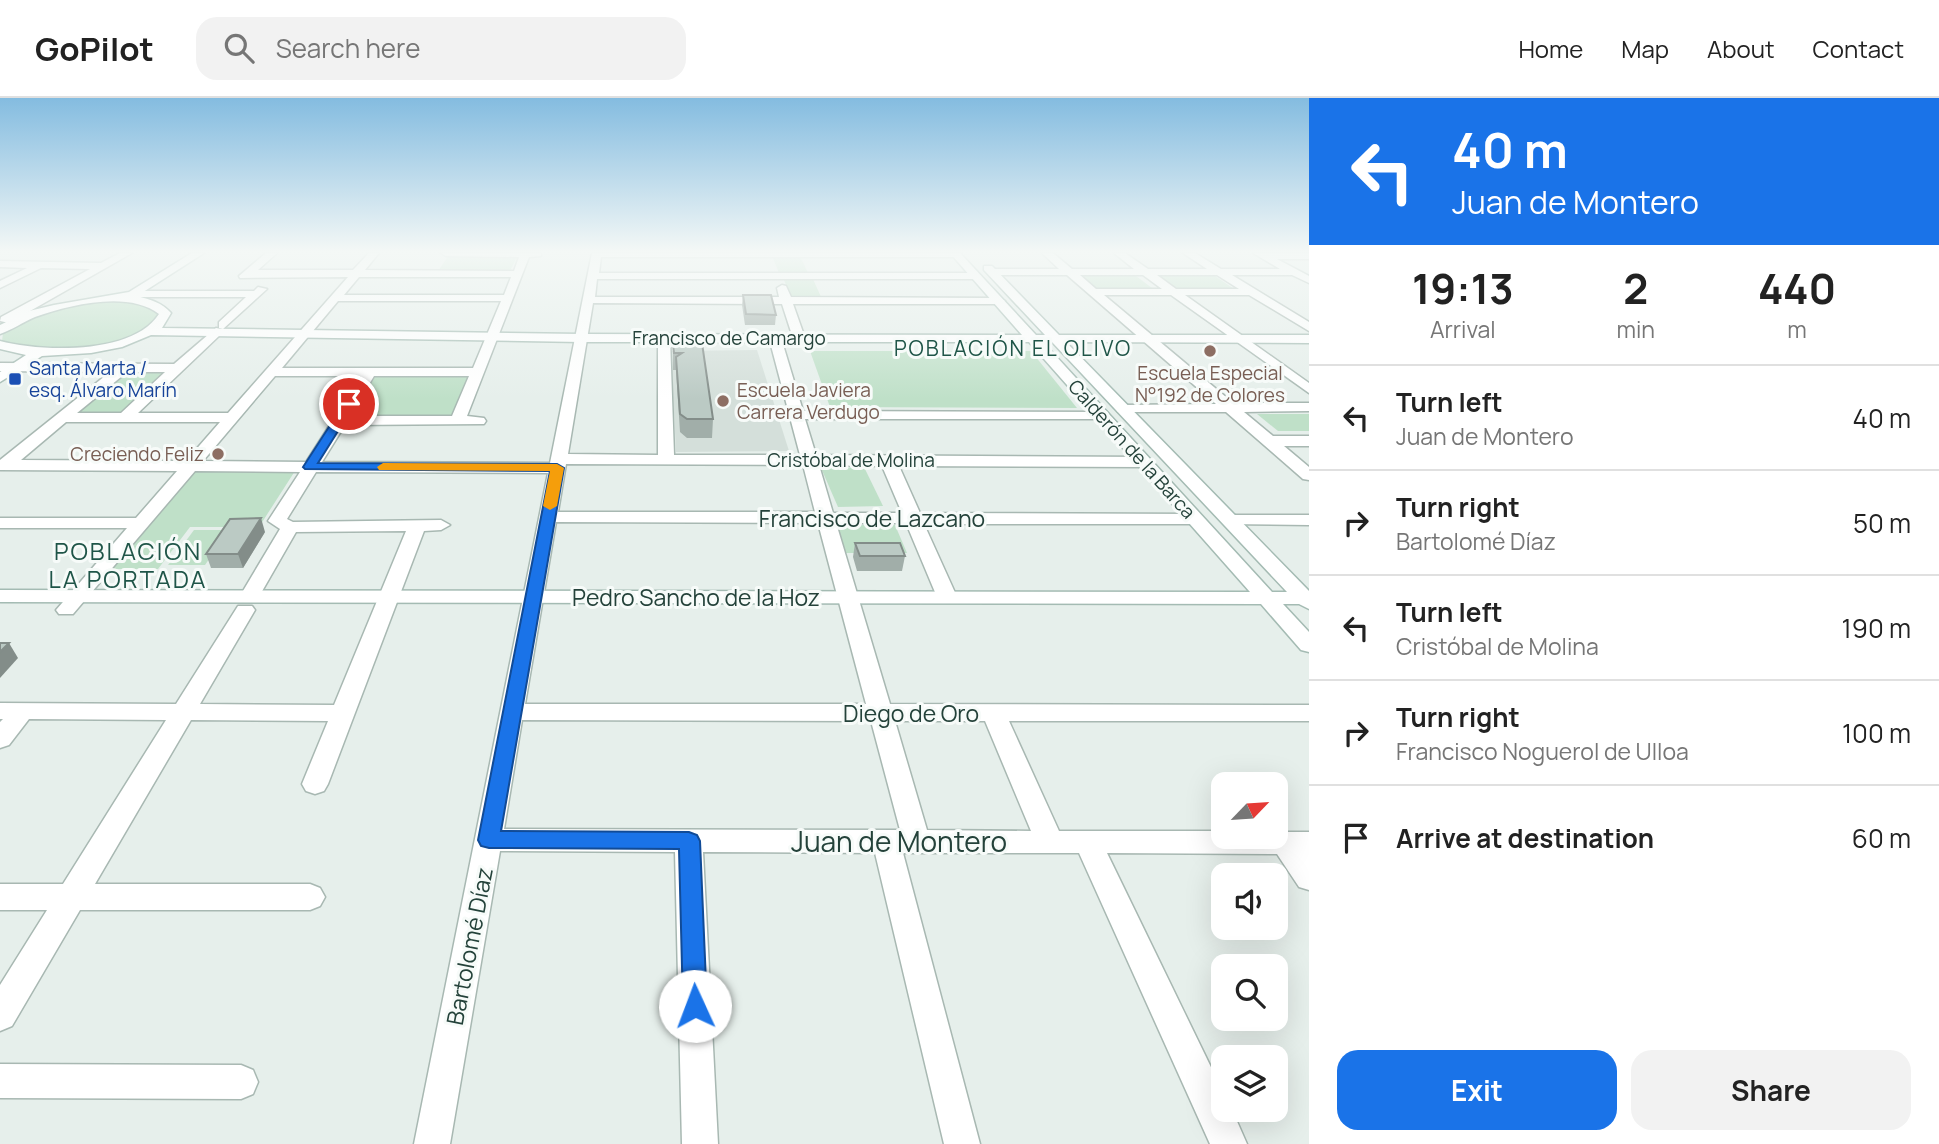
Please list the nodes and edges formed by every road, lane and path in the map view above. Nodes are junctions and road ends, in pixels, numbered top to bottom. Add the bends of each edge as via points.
1 (786, 301) edge
2 (42, 302) edge
3 (91, 302) edge
4 (149, 302) edge
5 (248, 302) edge
6 (332, 302) edge
7 (507, 302) edge
8 (588, 302) edge
9 (1000, 302) edge
10 (1017, 302) edge
11 (1105, 302) edge
12 (1188, 302) edge
13 (1267, 302) edge
14 (4, 324) edge
15 (155, 327) junction
16 (219, 328) junction
17 (1309, 329) edge
18 (308, 330) junction
19 (494, 334) junction
20 (582, 335) junction
21 (797, 335) junction
22 (1029, 335) junction
23 (1052, 335) junction
24 (1144, 335) junction
25 (1234, 335) junction
26 (664, 338) junction
27 (775, 338) junction
28 (1309, 339) edge
29 (0, 345) edge
30 (38, 353) junction
31 (0, 367) edge
32 (16, 367) junction
33 (123, 368) junction
34 (177, 368) junction
35 (272, 372) junction
36 (370, 372) junction
37 (478, 372) junction
38 (0, 377) edge
39 (1309, 389) edge
40 (1230, 408) junction
41 (1309, 408) edge
42 (1123, 409) junction
43 (796, 415) junction
44 (1102, 415) junction
45 (232, 417) junction
46 (62, 418) junction
47 (124, 418) junction
48 (339, 420) junction
49 (458, 421) junction
50 (479, 421) dead end
51 (1269, 441) junction
52 (1309, 441) edge
53 (666, 460) junction
54 (808, 460) junction
55 (888, 460) junction
56 (1144, 461) junction
57 (558, 463) junction
58 (3, 466) edge
59 (190, 466) junction
60 (309, 467) junction
61 (1309, 475) edge
62 (548, 517) junction
63 (825, 518) junction
64 (913, 518) junction
65 (1195, 519) junction
66 (1230, 520) junction
67 (1309, 520) edge
68 (0, 523) edge
69 (141, 523) junction
70 (417, 525) junction
71 (441, 525) dead end
72 (290, 527) junction
73 (0, 596) edge
74 (947, 597) junction
75 (72, 603) junction
76 (247, 603) junction
77 (385, 603) junction
78 (1308, 603) edge
79 (532, 604) junction
80 (849, 604) junction
81 (1273, 605) junction
82 (0, 610) edge
83 (1309, 645) edge
84 (12, 711) edge
85 (184, 712) junction
86 (512, 712) junction
87 (342, 713) junction
88 (880, 713) junction
89 (994, 713) junction
90 (1309, 713) edge
91 (0, 739) edge
92 (315, 784) dead end
93 (489, 840) junction
94 (689, 841) junction
95 (901, 841) junction
96 (1050, 842) junction
97 (1088, 842) junction
98 (1297, 843) edge
99 (1309, 878) edge
100 (0, 897) edge
101 (71, 897) junction
102 (310, 897) dead end
103 (0, 1015) edge
104 (0, 1081) edge
105 (241, 1082) dead end
106 (432, 1144) edge
107 (700, 1144) edge
108 (962, 1144) edge
109 (1228, 1144) edge

1 - 21 street
2 - 14 street
3 - 14 street via 53,307
4 - 15 street via 164,309 165,316
5 - 16 street
6 - 18 street
7 - 19 street
8 - 20 street, Bartolomé Díaz
9 - 22 street, Calderón de la Barca
10 - 23 street, Calderón de la Barca
11 - 24 street
12 - 25 street
13 - 17 street
15 - 16 street, Francisco de Camargo
15 - 30 street, Francisco de Camargo via 99,347
16 - 18 street, Francisco de Camargo
16 - 34 street
17 - 25 street, Francisco de Camargo
18 - 19 street, Francisco de Camargo
18 - 35 street
19 - 20 street, Francisco de Camargo
19 - 37 street
20 - 21 street, Francisco de Camargo
20 - 26 street, Francisco de Camargo
20 - 57 street, Bartolomé Díaz
21 - 22 street, Francisco de Camargo
21 - 27 street, Francisco de Camargo
22 - 23 street, Francisco de Camargo
22 - 44 street, Calderón de la Barca
23 - 24 street, Francisco de Camargo
23 - 42 street, Calderón de la Barca
24 - 25 street, Francisco de Camargo
24 - 40 street
25 - 28 street, Francisco de Camargo
25 - 39 street
26 - 27 street, Francisco de Camargo
26 - 53 street
27 - 43 street
29 - 30 street, Francisco de Camargo
30 - 32 street
31 - 32 street
32 - 33 street
32 - 38 street
33 - 34 street
33 - 46 street
34 - 47 street
35 - 36 street
35 - 45 street
36 - 37 street
36 - 48 street
37 - 49 street
40 - 41 street
40 - 42 street
40 - 51 street
42 - 66 street, Calderón de la Barca
43 - 44 street
43 - 54 street
44 - 56 street, Calderón de la Barca
45 - 47 street
45 - 59 street
46 - 47 street
46 - 58 street
48 - 49 street
48 - 60 street
49 - 50 street
51 - 52 street
51 - 61 street
53 - 54 street, Cristóbal de Molina
53 - 57 street, Cristóbal de Molina
54 - 55 street, Cristóbal de Molina
54 - 63 street
55 - 56 street, Cristóbal de Molina
55 - 64 street
56 - 65 street, Calderón de la Barca
57 - 60 street, Cristóbal de Molina
57 - 62 street, Bartolomé Díaz
58 - 59 street, Cristóbal de Molina
59 - 60 street, Cristóbal de Molina
59 - 69 street
60 - 72 street via 276,518
62 - 63 street, Francisco de Lazcano
62 - 79 street, Bartolomé Díaz
63 - 64 street, Francisco de Lazcano
63 - 80 street
64 - 65 street, Francisco de Lazcano
64 - 74 street
65 - 81 street, Calderón de la Barca
66 - 67 street
66 - 78 street, Calderón de la Barca
68 - 69 street
69 - 75 street
70 - 71 street
70 - 72 street
70 - 77 street
72 - 76 street
73 - 75 street, Pedro Sancho de la Hoz
74 - 80 street, Pedro Sancho de la Hoz
74 - 81 street, Pedro Sancho de la Hoz
75 - 76 street, Pedro Sancho de la Hoz
75 - 82 street, Pedro Sancho de la Hoz
76 - 77 street, Pedro Sancho de la Hoz
76 - 85 street
77 - 79 street, Pedro Sancho de la Hoz
77 - 87 street
78 - 81 street, Pedro Sancho de la Hoz
79 - 80 street, Pedro Sancho de la Hoz
79 - 86 street, Bartolomé Díaz
80 - 81 street, Pedro Sancho de la Hoz
80 - 88 street
81 - 83 street, Calderón de la Barca
84 - 85 street
84 - 91 street
85 - 87 street
85 - 101 street
86 - 88 street, Diego de Oro
86 - 93 street, Bartolomé Díaz
87 - 92 street
88 - 89 street, Diego de Oro
88 - 95 street
89 - 90 street, Diego de Oro
89 - 96 street
93 - 94 street, Juan de Montero
93 - 106 street, Bartolomé Díaz
94 - 95 street, Juan de Montero
94 - 107 street
95 - 96 street, Juan de Montero
95 - 108 street
96 - 97 street, Juan de Montero
97 - 98 street, Juan de Montero
97 - 109 street
98 - 99 street
100 - 101 street
101 - 102 street
101 - 103 street
104 - 105 street

